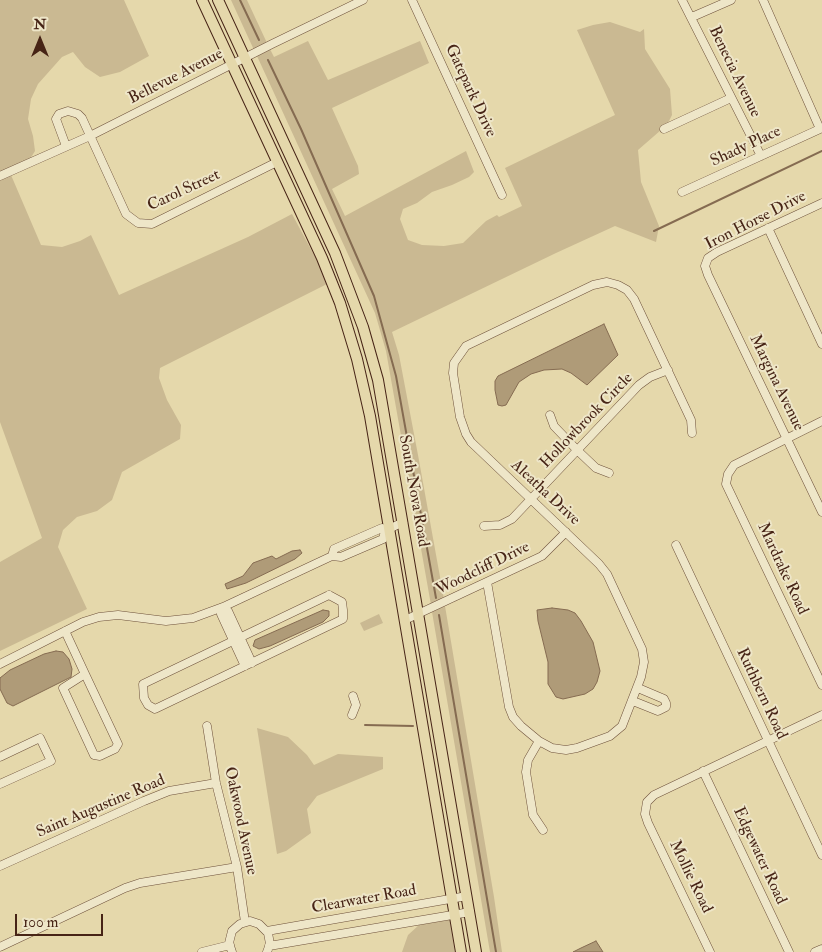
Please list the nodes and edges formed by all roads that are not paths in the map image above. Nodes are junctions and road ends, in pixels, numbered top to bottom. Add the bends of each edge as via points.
1 (202, 0) edge
2 (218, 0) edge
3 (343, 0) edge
4 (363, 0) edge
5 (412, 0) edge
6 (682, 0) edge
7 (731, 0) edge
8 (763, 0) edge
9 (347, 8) junction
10 (692, 17) junction
11 (245, 58) junction
12 (232, 64) junction
13 (731, 98) junction
14 (664, 129) dead end
15 (821, 129) edge
16 (90, 136) junction
17 (66, 146) junction
18 (761, 156) junction
19 (277, 162) junction
20 (0, 176) edge
21 (682, 192) dead end
22 (502, 195) dead end
23 (822, 202) edge
24 (768, 228) junction
25 (705, 266) joint
26 (822, 344) edge
27 (371, 355) junction
28 (357, 359) junction
29 (668, 370) junction
30 (550, 415) dead end
31 (822, 421) edge
32 (692, 433) dead end
33 (787, 438) junction
34 (577, 450) junction
35 (609, 473) dead end
36 (532, 500) junction
37 (822, 512) edge
38 (403, 522) junction
39 (484, 526) dead end
40 (387, 530) junction
41 (566, 532) junction
42 (676, 546) dead end
43 (487, 582) junction
44 (222, 607) junction
45 (419, 615) junction
46 (405, 620) junction
47 (65, 631) junction
48 (236, 639) junction
49 (0, 664) edge
50 (249, 664) junction
51 (85, 674) junction
52 (822, 685) edge
53 (638, 688) junction
54 (353, 696) dead end
55 (633, 701) junction
56 (352, 715) dead end
57 (822, 715) edge
58 (207, 726) dead end
59 (768, 740) junction
60 (539, 742) junction
61 (0, 757) edge
62 (444, 759) junction
63 (429, 761) junction
64 (703, 771) junction
65 (216, 783) junction
66 (0, 784) edge
67 (543, 830) dead end
68 (822, 855) edge
69 (0, 866) edge
70 (237, 868) junction
71 (467, 896) junction
72 (452, 898) junction
73 (470, 912) junction
74 (455, 915) junction
75 (352, 916) junction
76 (245, 922) junction
77 (267, 930) junction
78 (355, 932) junction
79 (0, 947) edge
80 (231, 948) edge
81 (268, 949) edge
82 (822, 949) edge
83 (202, 952) edge
84 (462, 952) edge
85 (476, 952) edge
86 (710, 952) edge
87 (789, 952) edge
88 (815, 952) edge

1 - 12 main road, South Nova Road
2 - 11 main road, South Nova Road
3 - 9 street
4 - 9 street, Bellevue Avenue
5 - 22 street, Gatepark Drive
6 - 10 street, Benecia Avenue
7 - 10 street
8 - 15 street
9 - 11 street, Bellevue Avenue
10 - 13 street, Benecia Avenue
11 - 12 street, Bellevue Avenue
11 - 27 main road, South Nova Road via 335,253
12 - 16 street, Bellevue Avenue
12 - 19 main road, South Nova Road
13 - 14 street
13 - 18 street, Benecia Avenue
15 - 18 street, Shady Place
16 - 17 street, Bellevue Avenue
16 - 17 street, Carol Street via 78,114 64,111 56,119
16 - 19 street, Carol Street via 126,214 138,223 152,224
17 - 20 street, Bellevue Avenue
18 - 21 street, Shady Place
19 - 28 main road, South Nova Road via 328,274
23 - 24 street, Iron Horse Drive
24 - 25 street, Iron Horse Drive via 711,256
24 - 26 street
25 - 33 street, Margina Avenue
27 - 28 street
27 - 38 main road, South Nova Road
28 - 40 main road, South Nova Road via 370,416
29 - 32 street, Aleatha Drive via 691,420
29 - 34 street, Hollowbrook Circle via 645,380
29 - 36 street, Aleatha Drive via 634,299 623,288 611,283 593,285 462,349 454,363 453,373 464,430 471,442
30 - 34 street via 554,426
31 - 33 street
33 - 37 street, Margina Avenue
33 - 52 street, Mardrake Road via 734,465 726,484
34 - 35 street via 596,468
34 - 36 street, Hollowbrook Circle
36 - 39 street, Hollowbrook Circle via 512,520
36 - 41 street, Aleatha Drive
38 - 40 street
38 - 45 main road, South Nova Road
40 - 44 street via 382,528 334,548 332,556
40 - 46 main road, South Nova Road
41 - 43 street, Woodcliff Drive via 542,556
41 - 53 street, Aleatha Drive via 607,574 627,615 644,656
42 - 59 street, Ruthbern Road
43 - 45 street, Woodcliff Drive
43 - 60 street, Aleatha Drive via 511,712
44 - 47 street via 194,618 166,621 118,615 99,617
44 - 48 street via 221,614
45 - 46 street, Woodcliff Drive
45 - 62 main road, South Nova Road
46 - 63 main road, South Nova Road
47 - 49 street
47 - 51 street
48 - 50 street
48 - 50 street via 143,684 144,698 155,709
48 - 50 street via 329,595 342,602 342,619
51 - 51 street via 118,744 100,756 94,755 64,688
53 - 55 street, Aleatha Drive
53 - 55 street via 664,699 666,707 658,711
54 - 56 street via 356,710
55 - 60 street, Aleatha Drive via 622,726 610,736 566,750
57 - 59 street
58 - 65 street, Oakwood Avenue
59 - 64 street
59 - 68 street, Ruthbern Road
60 - 67 street via 526,770 533,815
61 - 66 street via 40,738 51,760
62 - 63 street
62 - 71 main road, South Nova Road
63 - 72 main road, South Nova Road
64 - 86 street, Mollie Road via 654,795 645,814
64 - 87 street, Edgewater Road
65 - 69 street, Saint Augustine Road via 169,791
65 - 70 street, Oakwood Avenue
70 - 76 street, Oakwood Avenue
70 - 79 street via 140,883
71 - 72 street, Clearwater Road
71 - 73 main road, South Nova Road
72 - 74 main road, South Nova Road
72 - 75 street, Clearwater Road
73 - 74 street, Clearwater Road
73 - 85 main road, South Nova Road
74 - 78 street, Clearwater Road
74 - 84 main road, South Nova Road
75 - 77 street, Clearwater Road
75 - 78 street
76 - 77 street via 257,923
76 - 80 street via 232,931
77 - 81 street via 270,939
78 - 81 street, Clearwater Road
80 - 83 street
82 - 88 street

